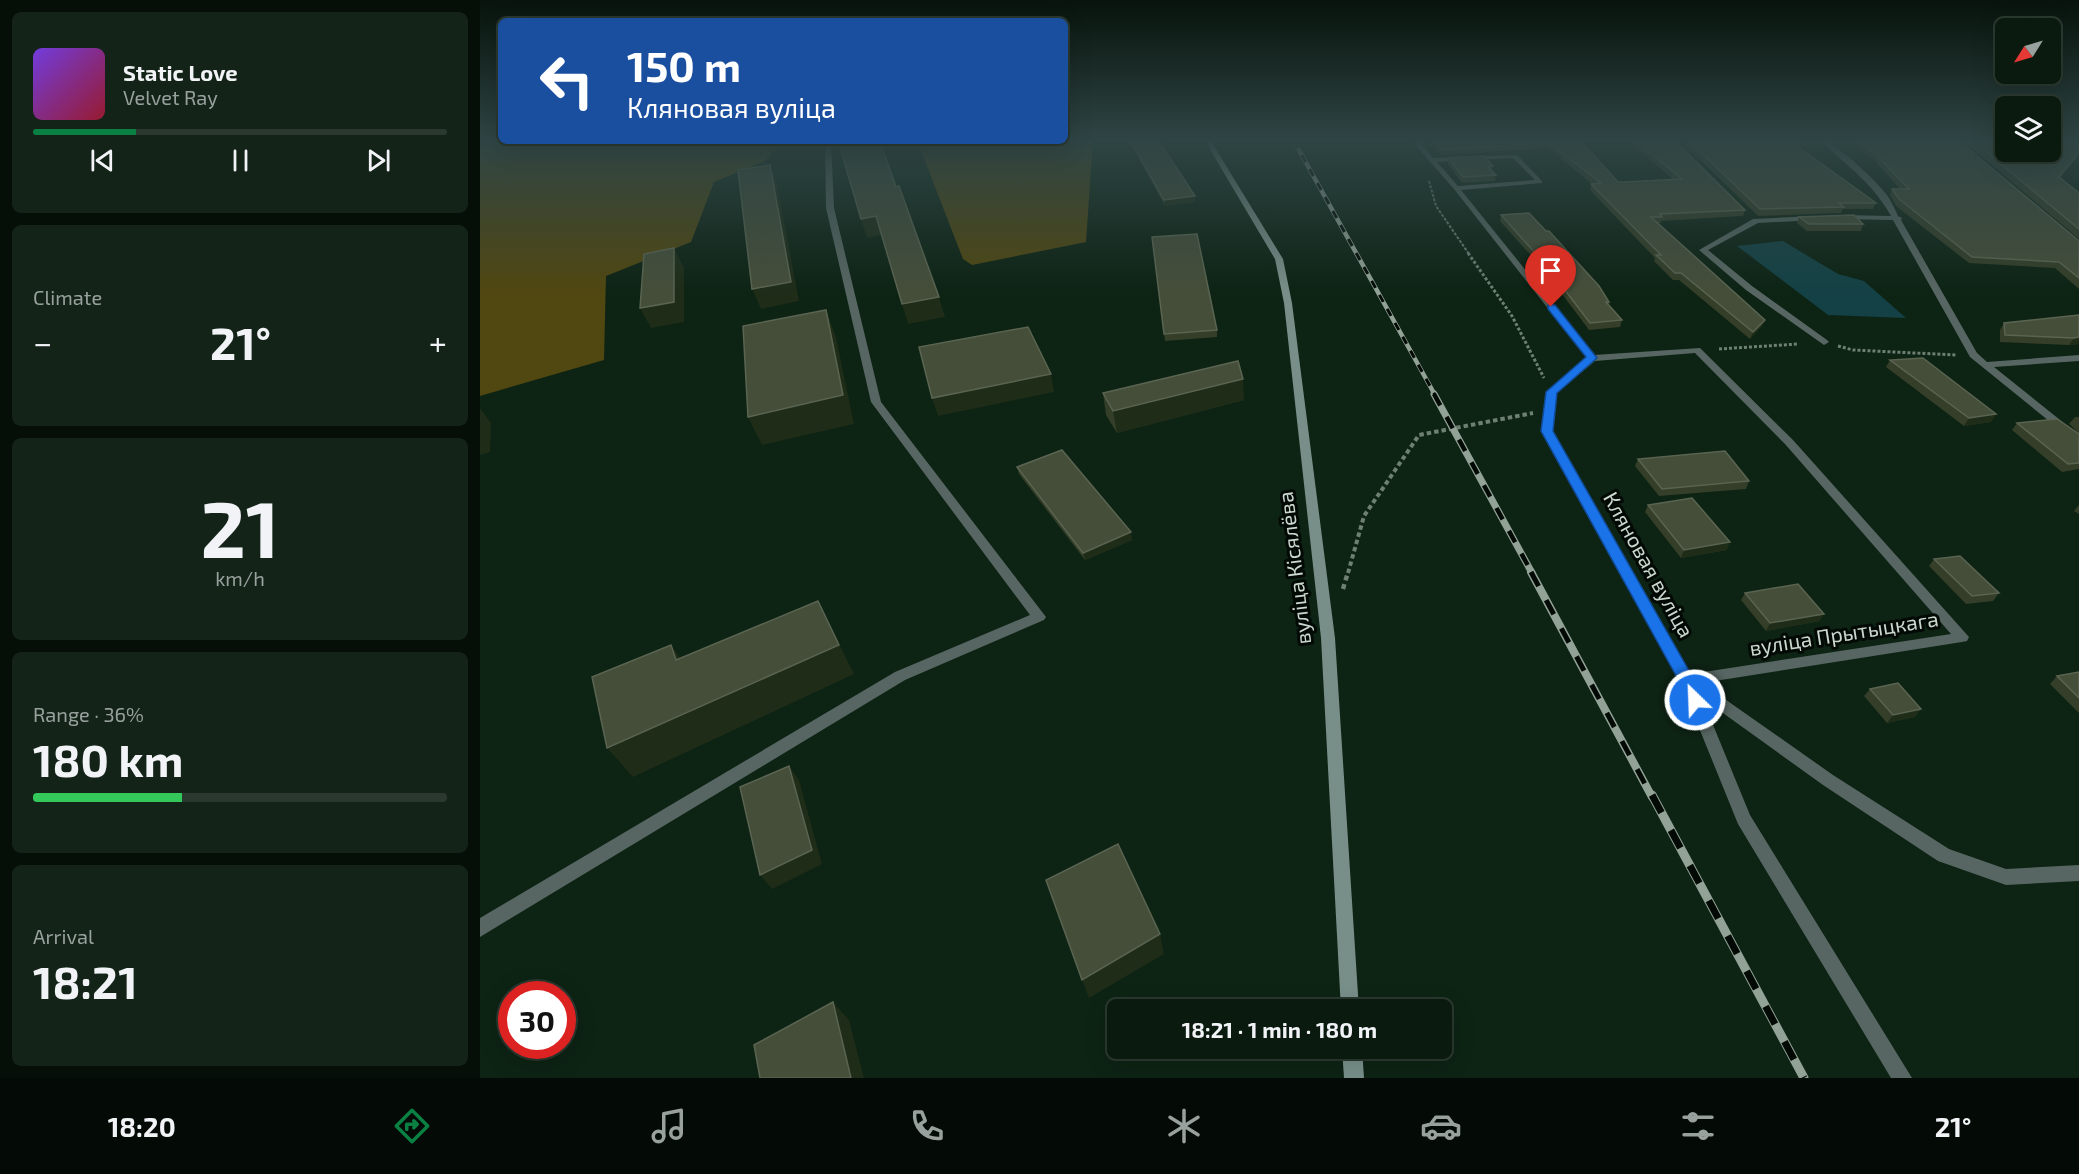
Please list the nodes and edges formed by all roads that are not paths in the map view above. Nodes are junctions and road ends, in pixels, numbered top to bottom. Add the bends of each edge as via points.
1 (830, 191) edge
2 (1238, 191) edge
3 (1459, 191) edge
4 (1879, 191) edge
5 (1748, 213) dead end
6 (1828, 217) edge
7 (1818, 218) edge
8 (1898, 218) junction
9 (1756, 221) junction
10 (1824, 342) dead end
11 (1592, 358) junction
12 (2079, 358) edge
13 (1984, 365) junction
14 (2079, 440) edge
15 (1687, 680) junction
16 (2079, 873) edge
17 (480, 928) edge
18 (1349, 999) edge
19 (1353, 1059) edge
20 (1354, 1078) edge
21 (1902, 1078) edge

1 - 17 street via 830,208 876,402 1038,617 900,676
2 - 18 street, вуліца Кісялёва via 1279,259 1288,303 1328,638
3 - 11 street
4 - 8 street
5 - 9 street
6 - 8 street
7 - 9 street
8 - 13 street via 1973,356
9 - 10 street via 1703,250
11 - 15 street, Кляновая вуліца via 1552,392 1547,431
11 - 15 street, вуліца Прытыцкага via 1697,350 1789,442 1962,638
12 - 13 street
13 - 14 street
15 - 16 street via 1828,780 1944,855 2006,877
15 - 21 street, Кляновая вуліца via 1744,819
19 - 20 street

